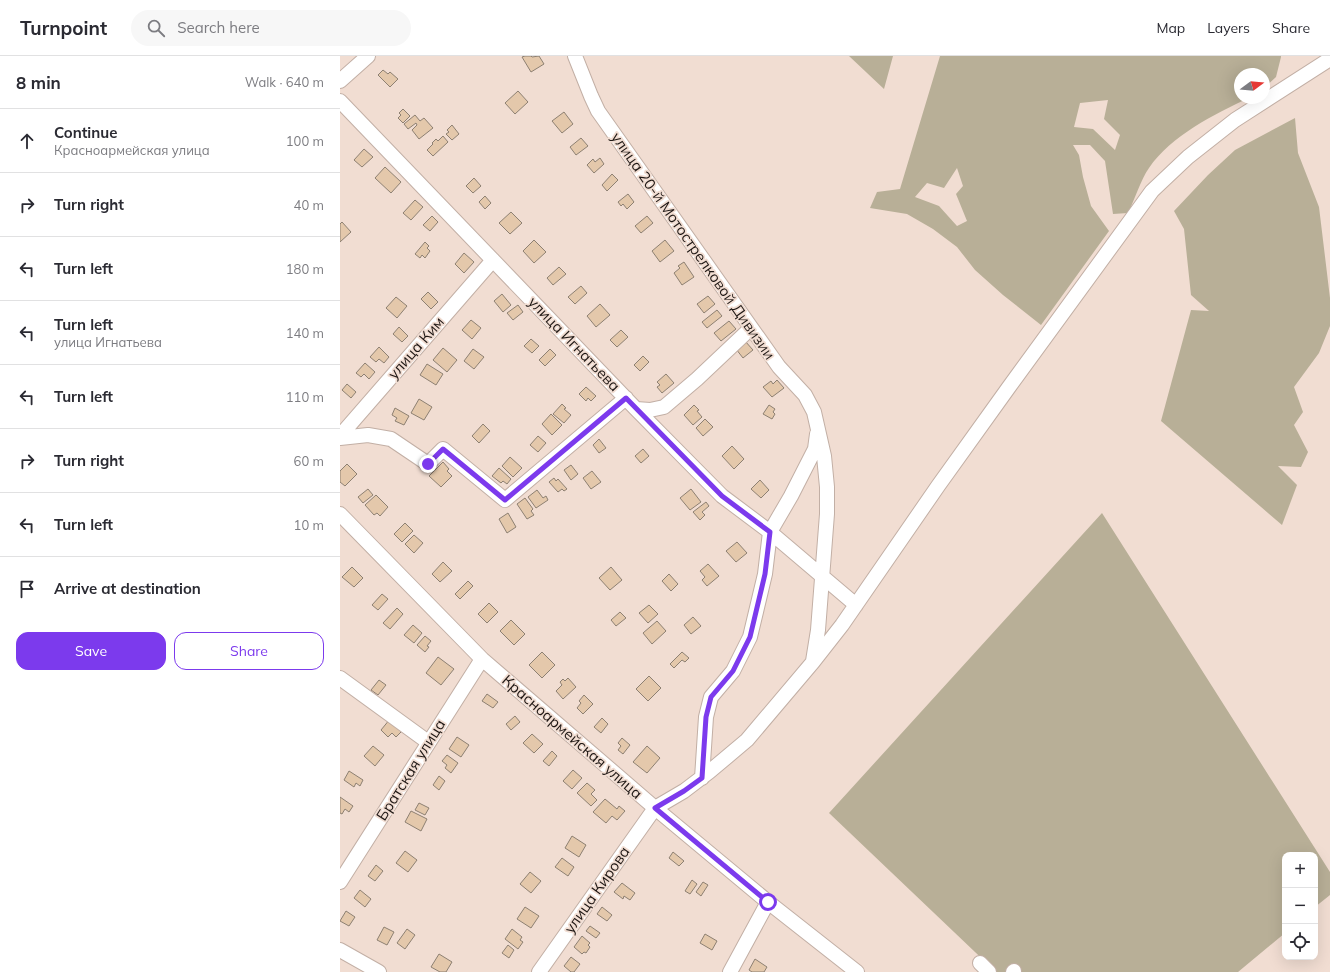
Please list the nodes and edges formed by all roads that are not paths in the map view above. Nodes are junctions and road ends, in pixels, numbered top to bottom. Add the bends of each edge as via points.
1 (368, 56) edge
2 (576, 56) edge
3 (1330, 59) edge
4 (340, 81) edge
5 (340, 101) edge
6 (493, 260) junction
7 (751, 328) junction
8 (626, 398) junction
9 (636, 409) junction
10 (818, 430) junction
11 (340, 437) edge
12 (340, 514) edge
13 (770, 532) junction
14 (822, 577) junction
15 (856, 605) junction
16 (482, 659) junction
17 (813, 662) junction
18 (340, 678) edge
19 (428, 742) junction
20 (702, 778) junction
21 (655, 808) junction
22 (344, 866) edge
23 (340, 882) edge
24 (768, 902) junction
25 (340, 950) edge
26 (379, 972) edge
27 (539, 972) edge
28 (730, 972) edge
29 (857, 972) edge

1 - 4 street
2 - 7 street, улица 20-й Мотострелковой Дивизии via 598,111
3 - 15 street via 1235,120 1152,191 938,486
5 - 6 street, улица Игнатьева
6 - 8 street, улица Игнатьева
6 - 11 street, улица Ким
7 - 9 street via 664,407
7 - 10 street, улица 20-й Мотострелковой Дивизии via 779,367 806,395 814,412
8 - 9 street, улица Игнатьева
8 - 11 street via 505,500 443,449 428,464 391,439 368,435
9 - 13 street, улица Игнатьева via 722,496
10 - 13 street via 815,449
10 - 14 street, улица 20-й Мотострелковой Дивизии via 827,487
12 - 16 street, Красноармейская улица
13 - 14 street, улица Игнатьева
13 - 20 street via 765,574 750,637 733,671 711,697 706,717
14 - 15 street, улица Игнатьева
14 - 17 street, улица 20-й Мотострелковой Дивизии
15 - 17 street
16 - 19 street, Братская улица
16 - 21 street, Красноармейская улица
17 - 20 street via 747,740
18 - 19 street
19 - 22 street, Братская улица
20 - 21 street
21 - 24 street, Красноармейская улица
21 - 27 street, улица Кирова
22 - 23 street, Братская улица
24 - 28 street
24 - 29 street, Красноармейская улица
25 - 26 street

